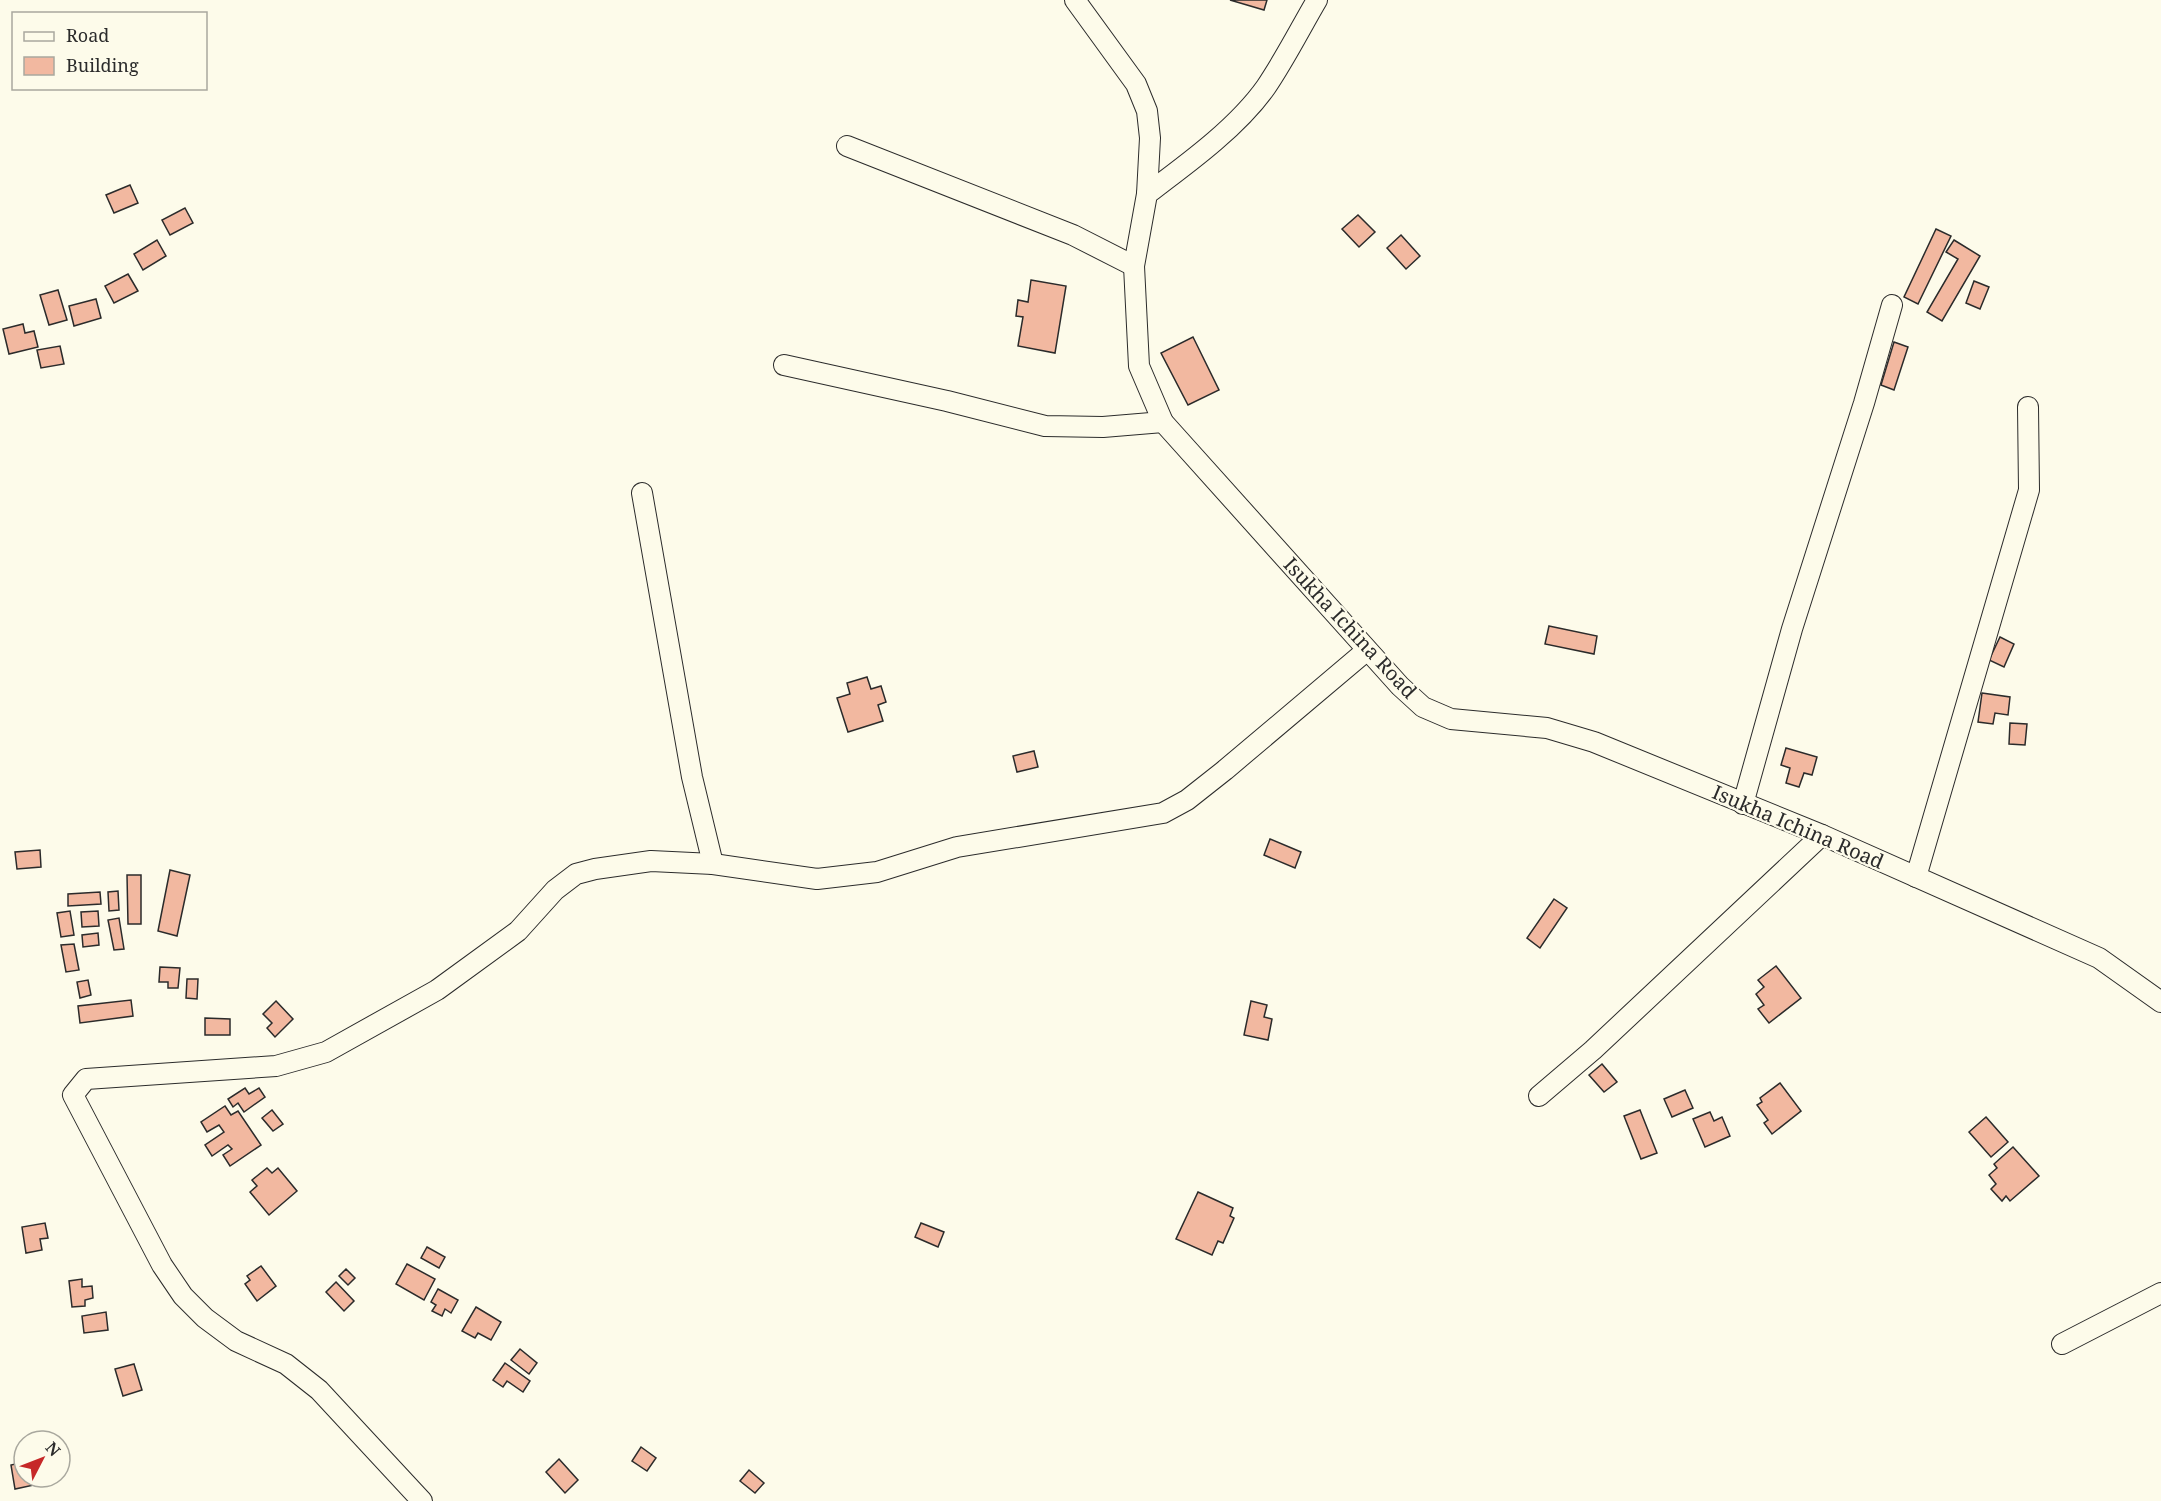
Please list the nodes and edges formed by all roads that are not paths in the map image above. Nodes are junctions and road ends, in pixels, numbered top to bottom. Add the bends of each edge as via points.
1 (1075, 0) edge
2 (1317, 0) edge
3 (847, 146) dead end
4 (1147, 194) junction
5 (1134, 266) junction
6 (1892, 305) dead end
7 (784, 365) dead end
8 (2028, 407) dead end
9 (1163, 422) junction
10 (642, 493) dead end
11 (1366, 651) junction
12 (1743, 804) junction
13 (1822, 835) junction
14 (713, 864) junction
15 (1916, 877) junction
16 (2161, 1002) edge
17 (1539, 1096) dead end
18 (2161, 1293) edge
19 (2062, 1344) dead end
20 (422, 1501) edge

1 - 4 street, Isukha Ichina Road via 1136,84 1147,111
2 - 4 street via 1266,87 1253,102 1201,152
3 - 5 street via 1073,235
4 - 5 street, Isukha Ichina Road
5 - 9 street, Isukha Ichina Road via 1139,366
6 - 12 street via 1792,629
7 - 9 street via 1045,426
8 - 15 street via 2029,490
9 - 11 street, Isukha Ichina Road
10 - 14 street via 692,777
11 - 12 street, Isukha Ichina Road via 1423,707 1451,719 1547,728 1594,742
11 - 14 street via 1225,770 1163,813 957,847 877,872 847,876 817,879
12 - 13 street, Isukha Ichina Road
13 - 15 street, Isukha Ichina Road
13 - 17 street
14 - 20 street via 651,861 576,874 555,890 518,931 437,990 326,1052 276,1066 86,1079 73,1095 162,1265 183,1296 236,1341 286,1364 319,1390
15 - 16 street, Isukha Ichina Road via 2099,958
18 - 19 street

